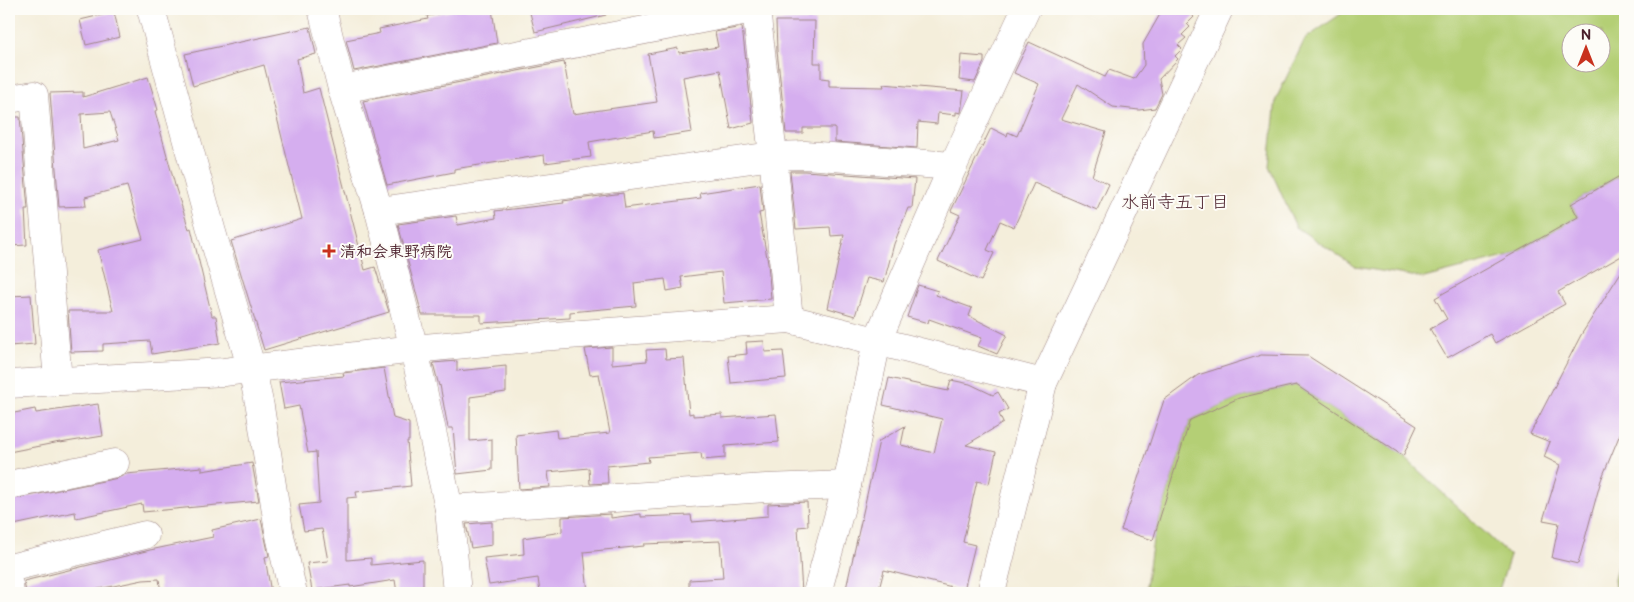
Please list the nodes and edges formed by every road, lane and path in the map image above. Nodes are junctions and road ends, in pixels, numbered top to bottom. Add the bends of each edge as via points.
1 (151, 9) edge
2 (322, 9) edge
3 (755, 9) edge
4 (1026, 9) edge
5 (1219, 9) edge
6 (342, 89) junction
7 (9, 99) edge
8 (773, 156) junction
9 (953, 166) junction
10 (380, 212) junction
11 (789, 319) junction
12 (877, 341) junction
13 (414, 349) junction
14 (252, 370) junction
15 (58, 381) junction
16 (1043, 383) junction
17 (9, 384) edge
18 (115, 463) dead end
19 (9, 485) edge
20 (847, 485) junction
21 (449, 509) junction
22 (145, 535) dead end
23 (9, 568) edge
24 (9, 585) edge
25 (10, 593) edge
26 (293, 593) edge
27 (457, 593) edge
28 (817, 593) edge
29 (991, 593) edge

1 - 14 street
2 - 6 street
3 - 6 street
3 - 8 street
4 - 9 street
5 - 16 street
6 - 10 street
7 - 15 street via 34,95
8 - 9 street
8 - 10 street
8 - 11 street
9 - 12 street
10 - 13 street
11 - 12 street
11 - 13 street
12 - 16 street
12 - 20 street
13 - 14 street
13 - 21 street
14 - 15 street
14 - 26 street via 279,531
15 - 17 street
16 - 29 street
18 - 19 street
20 - 21 street
20 - 28 street
21 - 27 street
22 - 23 street
24 - 25 street

